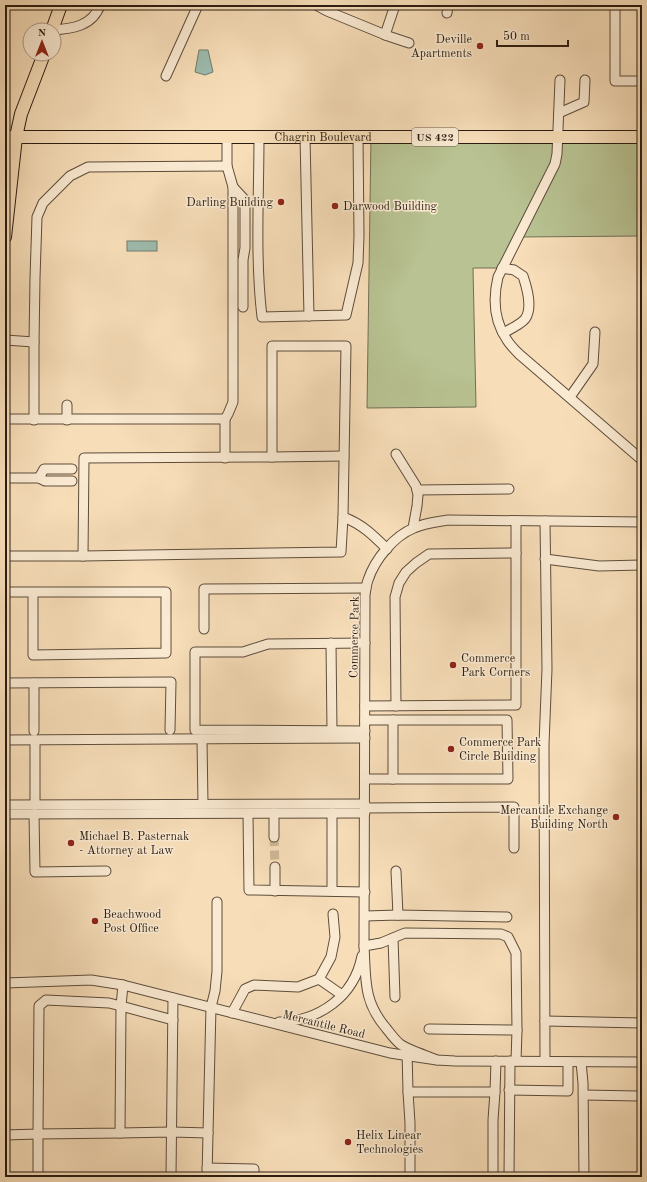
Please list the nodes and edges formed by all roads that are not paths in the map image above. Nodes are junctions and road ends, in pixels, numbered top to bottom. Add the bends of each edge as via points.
1 (61, 5) edge
2 (100, 5) edge
3 (198, 5) edge
4 (316, 5) edge
5 (395, 5) edge
6 (615, 5) edge
7 (55, 22) edge
8 (62, 29) edge
9 (385, 35) junction
10 (409, 43) dead end
11 (41, 62) edge
12 (166, 76) dead end
13 (560, 80) dead end
14 (585, 80) dead end
15 (642, 80) edge
16 (559, 113) junction
17 (10, 136) edge
18 (227, 137) junction
19 (258, 137) junction
20 (305, 137) junction
21 (358, 137) junction
22 (557, 137) junction
23 (642, 137) edge
24 (227, 166) junction
25 (233, 188) junction
26 (233, 234) junction
27 (5, 237) edge
28 (243, 260) junction
29 (502, 268) junction
30 (243, 307) dead end
31 (309, 316) junction
32 (595, 332) dead end
33 (504, 333) junction
34 (5, 340) edge
35 (34, 342) junction
36 (570, 397) junction
37 (67, 405) dead end
38 (5, 419) edge
39 (224, 419) junction
40 (34, 420) junction
41 (67, 420) junction
42 (396, 454) dead end
43 (344, 456) junction
44 (272, 457) junction
45 (225, 458) junction
46 (642, 458) edge
47 (72, 468) dead end
48 (5, 478) edge
49 (39, 478) junction
50 (72, 481) dead end
51 (510, 489) dead end
52 (417, 490) junction
53 (343, 517) junction
54 (516, 521) junction
55 (545, 521) junction
56 (642, 522) edge
57 (413, 528) junction
58 (387, 549) junction
59 (516, 553) junction
60 (5, 556) edge
61 (83, 556) junction
62 (545, 559) junction
63 (642, 565) edge
64 (366, 588) junction
65 (5, 592) edge
66 (33, 592) junction
67 (204, 629) dead end
68 (331, 643) junction
69 (365, 643) junction
70 (5, 683) edge
71 (34, 683) junction
72 (365, 706) junction
73 (396, 706) junction
74 (365, 720) junction
75 (393, 720) junction
76 (170, 730) dead end
77 (332, 731) junction
78 (365, 734) junction
79 (34, 736) junction
80 (202, 739) junction
81 (5, 740) edge
82 (365, 779) junction
83 (393, 779) junction
84 (202, 804) junction
85 (5, 805) edge
86 (365, 808) junction
87 (35, 809) junction
88 (274, 813) junction
89 (332, 813) junction
90 (5, 814) edge
91 (248, 814) junction
92 (274, 837) tunnel mouth
93 (514, 848) dead end
94 (275, 868) tunnel mouth
95 (106, 871) dead end
96 (396, 871) dead end
97 (274, 891) junction
98 (332, 891) junction
99 (365, 892) junction
100 (216, 902) dead end
101 (333, 914) dead end
102 (398, 915) junction
103 (364, 916) junction
104 (507, 917) dead end
105 (393, 938) junction
106 (364, 946) junction
107 (319, 979) junction
108 (5, 983) edge
109 (123, 985) junction
110 (342, 995) junction
111 (395, 997) dead end
112 (173, 998) junction
113 (121, 1006) junction
114 (210, 1007) junction
115 (232, 1013) junction
116 (173, 1020) junction
117 (545, 1021) junction
118 (268, 1022) junction
119 (642, 1022) edge
120 (429, 1029) dead end
121 (517, 1030) junction
122 (407, 1051) junction
123 (496, 1061) junction
124 (513, 1061) junction
125 (545, 1061) junction
126 (568, 1062) junction
127 (581, 1062) junction
128 (642, 1062) edge
129 (510, 1090) junction
130 (408, 1092) junction
131 (495, 1092) junction
132 (584, 1095) junction
133 (638, 1096) dead end
134 (172, 1132) junction
135 (120, 1133) junction
136 (208, 1133) junction
137 (38, 1134) junction
138 (5, 1135) edge
139 (207, 1172) edge
140 (38, 1177) edge
141 (171, 1177) edge
142 (254, 1177) edge
143 (410, 1177) edge
144 (493, 1177) edge
145 (508, 1177) edge
146 (584, 1177) edge

1 - 7 main road
2 - 8 street via 95,16 83,24
3 - 12 street
4 - 9 street
5 - 9 street
6 - 15 street via 615,80
9 - 10 street
11 - 17 main road
13 - 16 street
14 - 16 street via 584,102
16 - 22 street
17 - 18 main road, Chagrin Boulevard / US 422
17 - 27 main road
18 - 19 main road, Chagrin Boulevard / US 422
18 - 24 street
19 - 20 main road, Chagrin Boulevard / US 422
19 - 31 street via 259,291 262,317
20 - 21 main road, Chagrin Boulevard / US 422
20 - 31 street
21 - 22 main road, Chagrin Boulevard / US 422
21 - 31 street via 358,263 346,315
22 - 23 main road, Chagrin Boulevard / US 422
22 - 29 street via 555,164
24 - 25 street
24 - 35 street via 88,166 70,176 43,203 37,217
25 - 26 street
25 - 28 street via 245,200
26 - 28 street
26 - 39 street via 233,402
28 - 30 street
29 - 33 street via 495,290 495,304 498,322
29 - 33 street via 514,270 523,276 528,291 529,310 525,319
32 - 36 street via 593,364
33 - 36 street via 519,354
34 - 35 street
35 - 40 street
36 - 46 street
37 - 41 street
38 - 40 street
39 - 41 street
39 - 45 street
40 - 41 street
42 - 52 street
43 - 44 street
43 - 44 street via 346,346 272,346
43 - 53 street
44 - 45 street
45 - 61 street via 84,458
47 - 49 street via 44,469
48 - 49 street
49 - 50 street via 45,481
51 - 52 street
52 - 57 street
53 - 58 street via 364,528
53 - 61 street via 341,552
54 - 55 street, Commerce Park
54 - 57 street, Commerce Park via 448,520
54 - 59 street
55 - 56 street, Commerce Park
55 - 62 street
57 - 58 street, Commerce Park
58 - 64 street, Commerce Park via 374,566
59 - 73 street via 429,554 406,572 399,583 396,597
59 - 73 street via 516,705
60 - 61 street
62 - 63 street via 599,566
62 - 117 street
64 - 67 street via 204,589
64 - 69 street, Commerce Park
65 - 66 street
66 - 66 street via 166,592 166,653 33,655
68 - 69 street
68 - 77 street
68 - 77 street via 268,644 242,652 194,652 195,730
69 - 72 street, Commerce Park
70 - 71 street
71 - 76 street via 171,682
71 - 79 street
72 - 73 street
72 - 74 street, Commerce Park
74 - 75 street
74 - 78 street, Commerce Park
75 - 83 street
75 - 83 street via 507,720 508,779
77 - 78 street
78 - 80 street
78 - 82 street, Commerce Park
79 - 80 street
79 - 81 street
79 - 87 street
80 - 84 street
82 - 83 street
82 - 86 street, Commerce Park
84 - 86 street
84 - 87 street
85 - 87 street
86 - 89 street
86 - 93 street via 514,807
86 - 99 street, Commerce Park
87 - 90 street
87 - 91 street
87 - 95 street via 35,872
88 - 89 street
88 - 91 street
88 - 92 street
89 - 98 street
91 - 97 street via 249,890
94 - 97 street
96 - 102 street
97 - 98 street
98 - 99 street
99 - 103 street, Commerce Park
100 - 114 street via 217,971
101 - 107 street via 335,937 331,957
102 - 103 street
102 - 104 street
103 - 106 street, Commerce Park
105 - 106 street via 382,944
105 - 111 street
105 - 121 street via 405,933 502,934 508,937 516,953
106 - 110 street, Commerce Park via 355,977
106 - 122 street, Commerce Park via 370,1004 378,1020
107 - 110 street
107 - 115 street via 298,987 254,985 245,989
108 - 109 street, Mercantile Road via 91,980
109 - 112 street, Mercantile Road
109 - 113 street
110 - 118 street, Commerce Park via 320,1013 290,1022
112 - 114 street, Mercantile Road
112 - 116 street
113 - 116 street
113 - 135 street
113 - 137 street via 109,1003 46,1000 39,1006
114 - 115 street, Mercantile Road
114 - 136 street
115 - 118 street, Mercantile Road
116 - 134 street
117 - 119 street
117 - 125 street
118 - 122 street, Mercantile Road via 390,1053
120 - 121 street
121 - 124 street
122 - 123 street, Commerce Park via 438,1060
122 - 130 street
123 - 124 street
123 - 131 street
124 - 125 street
124 - 129 street
125 - 126 street
126 - 127 street
126 - 129 street via 568,1091
127 - 128 street
127 - 132 street
129 - 145 street
130 - 131 street
130 - 143 street
131 - 144 street
132 - 133 street
132 - 146 street
134 - 135 street
134 - 136 street
134 - 141 street
135 - 137 street
136 - 139 street
137 - 138 street
137 - 140 street
139 - 142 street via 254,1169

